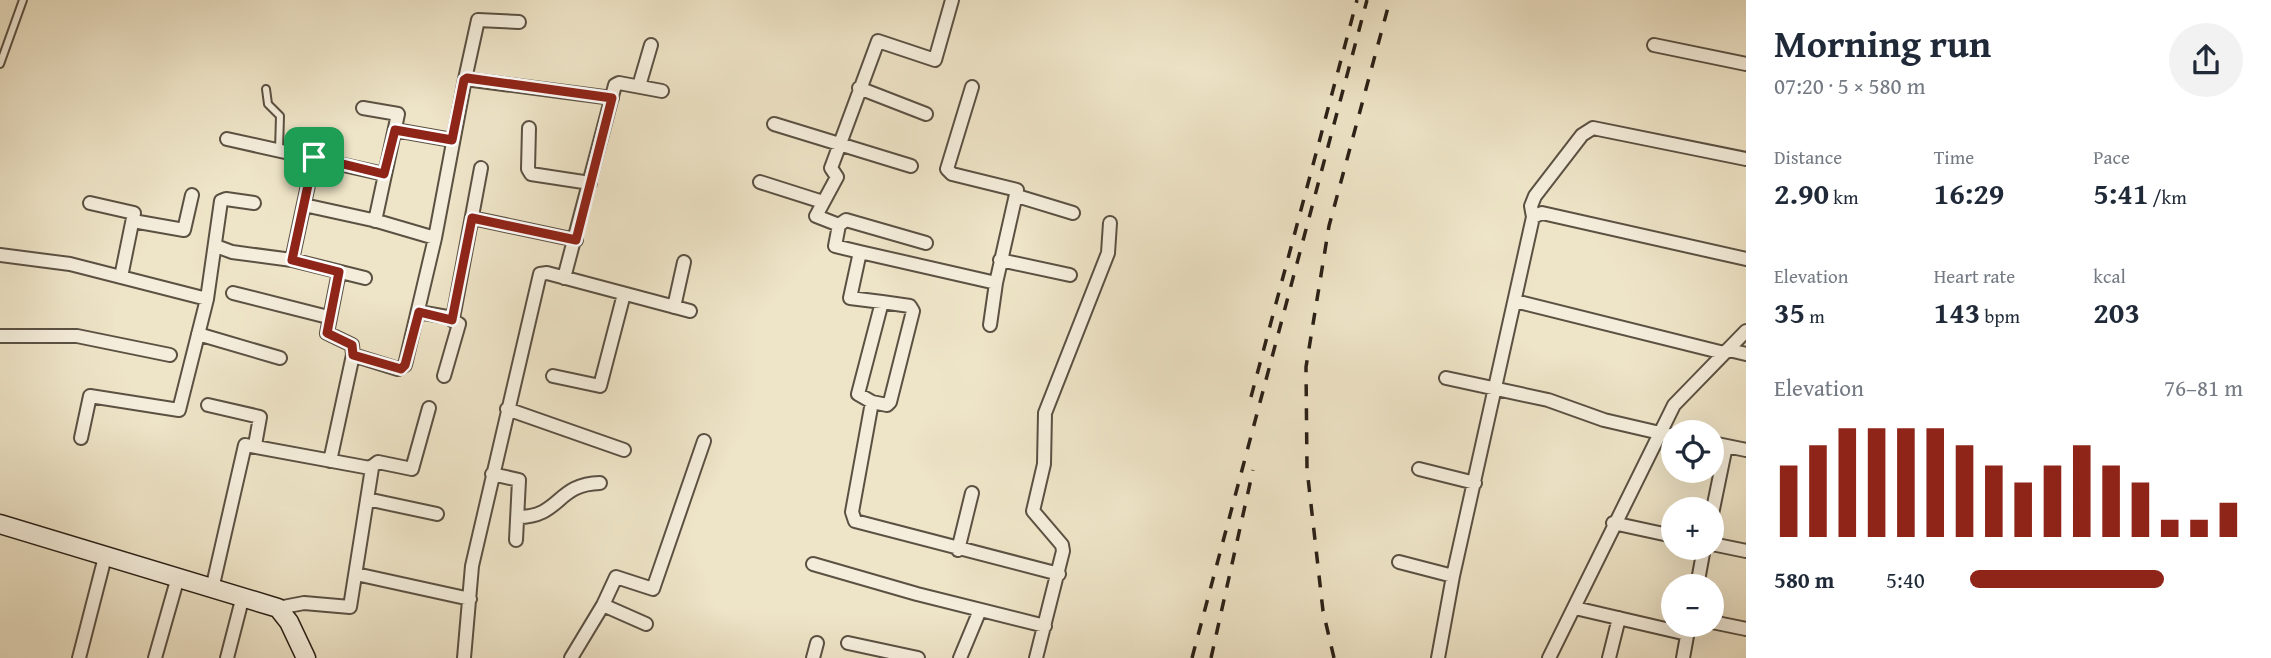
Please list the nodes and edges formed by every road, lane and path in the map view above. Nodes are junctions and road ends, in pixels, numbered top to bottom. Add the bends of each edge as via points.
1 (23, 0) edge
2 (952, 0) edge
3 (519, 22) dead end
4 (651, 45) dead end
5 (1654, 45) dead end
6 (0, 64) edge
7 (1746, 64) edge
8 (465, 79) junction
9 (639, 86) junction
10 (972, 87) dead end
11 (859, 88) junction
12 (266, 89) dead end
13 (662, 90) dead end
14 (612, 98) junction
15 (363, 107) dead end
16 (926, 114) dead end
17 (774, 124) dead end
18 (529, 128) dead end
19 (395, 130) junction
20 (226, 139) dead end
21 (452, 140) junction
22 (838, 143) junction
23 (279, 150) junction
24 (314, 157) junction
25 (1746, 159) edge
26 (911, 166) dead end
27 (481, 168) dead end
28 (384, 174) junction
29 (760, 182) dead end
30 (590, 183) junction
31 (192, 195) dead end
32 (1017, 196) junction
33 (823, 202) junction
34 (90, 203) dead end
35 (254, 203) dead end
36 (304, 205) junction
37 (1073, 213) dead end
38 (1533, 217) junction
39 (472, 218) junction
40 (375, 220) junction
41 (133, 221) junction
42 (1110, 223) dead end
43 (839, 225) junction
44 (435, 238) junction
45 (576, 240) junction
46 (926, 243) dead end
47 (216, 246) junction
48 (860, 252) junction
49 (0, 255) edge
50 (1746, 259) edge
51 (292, 260) junction
52 (1000, 260) junction
53 (684, 262) dead end
54 (339, 272) junction
55 (1070, 275) dead end
56 (121, 277) junction
57 (365, 278) dead end
58 (564, 278) junction
59 (996, 283) junction
60 (233, 293) dead end
61 (624, 294) junction
62 (206, 299) junction
63 (1515, 301) junction
64 (882, 303) junction
65 (674, 307) junction
66 (690, 311) dead end
67 (419, 312) junction
68 (328, 317) junction
69 (452, 320) junction
70 (990, 325) dead end
71 (1746, 331) edge
72 (198, 334) junction
73 (0, 336) edge
74 (1727, 351) junction
75 (1746, 354) edge
76 (170, 355) dead end
77 (353, 355) junction
78 (280, 358) dead end
79 (444, 376) dead end
80 (553, 376) dead end
81 (1446, 378) dead end
82 (1494, 388) junction
83 (872, 402) junction
84 (208, 405) dead end
85 (429, 408) dead end
86 (507, 410) junction
87 (1673, 420) edge
88 (1661, 434) edge
89 (81, 438) dead end
90 (704, 442) dead end
91 (255, 445) junction
92 (1661, 445) edge
93 (1726, 446) joint
94 (624, 450) dead end
95 (1746, 450) edge
96 (330, 461) junction
97 (372, 468) junction
98 (1419, 469) dead end
99 (492, 474) junction
100 (600, 483) dead end
101 (1475, 483) junction
102 (972, 493) dead end
103 (1716, 497) edge
104 (368, 499) junction
105 (437, 514) dead end
106 (517, 517) junction
107 (1613, 523) junction
108 (0, 524) edge
109 (1661, 533) edge
110 (516, 540) dead end
111 (1724, 546) edge
112 (958, 550) junction
113 (1746, 551) edge
114 (105, 557) junction
115 (1399, 562) dead end
116 (813, 564) dead end
117 (356, 574) junction
118 (1059, 574) junction
119 (1452, 576) junction
120 (178, 577) junction
121 (212, 589) junction
122 (243, 596) junction
123 (470, 599) junction
124 (603, 605) junction
125 (1575, 607) junction
126 (278, 608) junction
127 (980, 610) junction
128 (1619, 618) junction
129 (646, 624) dead end
130 (1724, 624) edge
131 (1661, 625) edge
132 (1045, 626) junction
133 (1746, 629) edge
134 (1687, 637) edge
135 (817, 643) dead end
136 (848, 643) dead end
137 (79, 658) edge
138 (155, 658) edge
139 (227, 658) edge
140 (306, 658) edge
141 (464, 658) edge
142 (571, 658) edge
143 (813, 658) edge
144 (918, 658) edge
145 (960, 658) edge
146 (1036, 658) edge
147 (1438, 658) edge
148 (1549, 658) edge
149 (1609, 658) edge
150 (1683, 658) edge

1 - 6 lane
2 - 11 street via 935,60 878,41
3 - 8 street via 478,20
4 - 9 street
5 - 7 street
8 - 14 street
8 - 21 street
9 - 13 street
9 - 14 street via 617,83
10 - 32 street via 947,169 1015,188
11 - 16 street
11 - 22 street
12 - 23 lane via 268,105 280,116
14 - 30 street
15 - 19 street via 398,114
17 - 22 street
18 - 30 street via 531,174
19 - 21 street
19 - 28 street
20 - 23 street
21 - 44 street
22 - 26 street
22 - 33 street via 831,170 837,177
23 - 24 street
24 - 28 street
24 - 36 street
25 - 38 street via 1593,128 1582,135 1535,195
27 - 39 street
28 - 40 street
29 - 33 street
30 - 45 street
31 - 41 street via 184,230
32 - 37 street
32 - 52 street
33 - 43 street via 817,219
34 - 41 street via 131,210
35 - 47 street via 221,201
36 - 40 street
36 - 51 street
38 - 50 street via 1542,213
38 - 63 street
39 - 45 street
39 - 69 street
40 - 44 street
41 - 56 street
42 - 118 street via 1108,253 1043,418 1044,464 1033,511 1062,545
43 - 46 street via 846,220
43 - 48 street via 834,245
44 - 67 street
45 - 58 street
47 - 51 street
47 - 62 street
48 - 59 street
48 - 64 street via 849,298
49 - 56 street via 70,264
51 - 54 street
52 - 55 street
52 - 59 street
53 - 65 street
54 - 57 street
54 - 68 street
56 - 62 street
58 - 61 street
58 - 86 street via 540,274
59 - 70 street
60 - 68 street
61 - 65 street
61 - 80 street via 600,386
62 - 72 street
63 - 74 street
63 - 82 street
64 - 83 street via 858,394
64 - 83 street via 910,306 913,311 890,402
65 - 66 street
67 - 69 street
67 - 77 street via 404,367
68 - 77 street via 328,336 349,343
69 - 79 street via 458,324
71 - 74 street
72 - 78 street
72 - 89 street via 179,410 90,396
73 - 76 street via 78,336
74 - 75 street
74 - 87 street via 1682,395
77 - 96 street
81 - 82 street
82 - 88 street
82 - 101 street
83 - 112 street via 852,512 855,521
84 - 91 street via 260,417
85 - 97 street via 414,469 378,462
86 - 94 street
86 - 99 street
90 - 124 street via 653,589 616,578
91 - 96 street
91 - 121 street via 243,447
92 - 107 street
93 - 95 street
93 - 103 street
96 - 97 street
97 - 104 street
98 - 101 street
99 - 106 street via 519,480
99 - 123 street via 472,566
100 - 106 street via 578,485 538,516
101 - 119 street
102 - 112 street
104 - 105 street
104 - 117 street
106 - 110 street
107 - 109 street
107 - 125 street
108 - 114 street
111 - 113 street
112 - 118 street
114 - 120 street
114 - 137 street
115 - 119 street
116 - 127 street
117 - 123 street
117 - 126 street via 350,607 304,603
118 - 132 street
119 - 147 street
120 - 121 street
120 - 138 street
121 - 122 street
122 - 126 street
122 - 139 street
123 - 141 street
124 - 129 street
124 - 142 street
125 - 128 street
125 - 148 street
126 - 140 street
127 - 132 street
127 - 145 street
128 - 131 street
128 - 149 street
130 - 133 street
132 - 146 street
134 - 150 street
135 - 143 street
136 - 144 street

